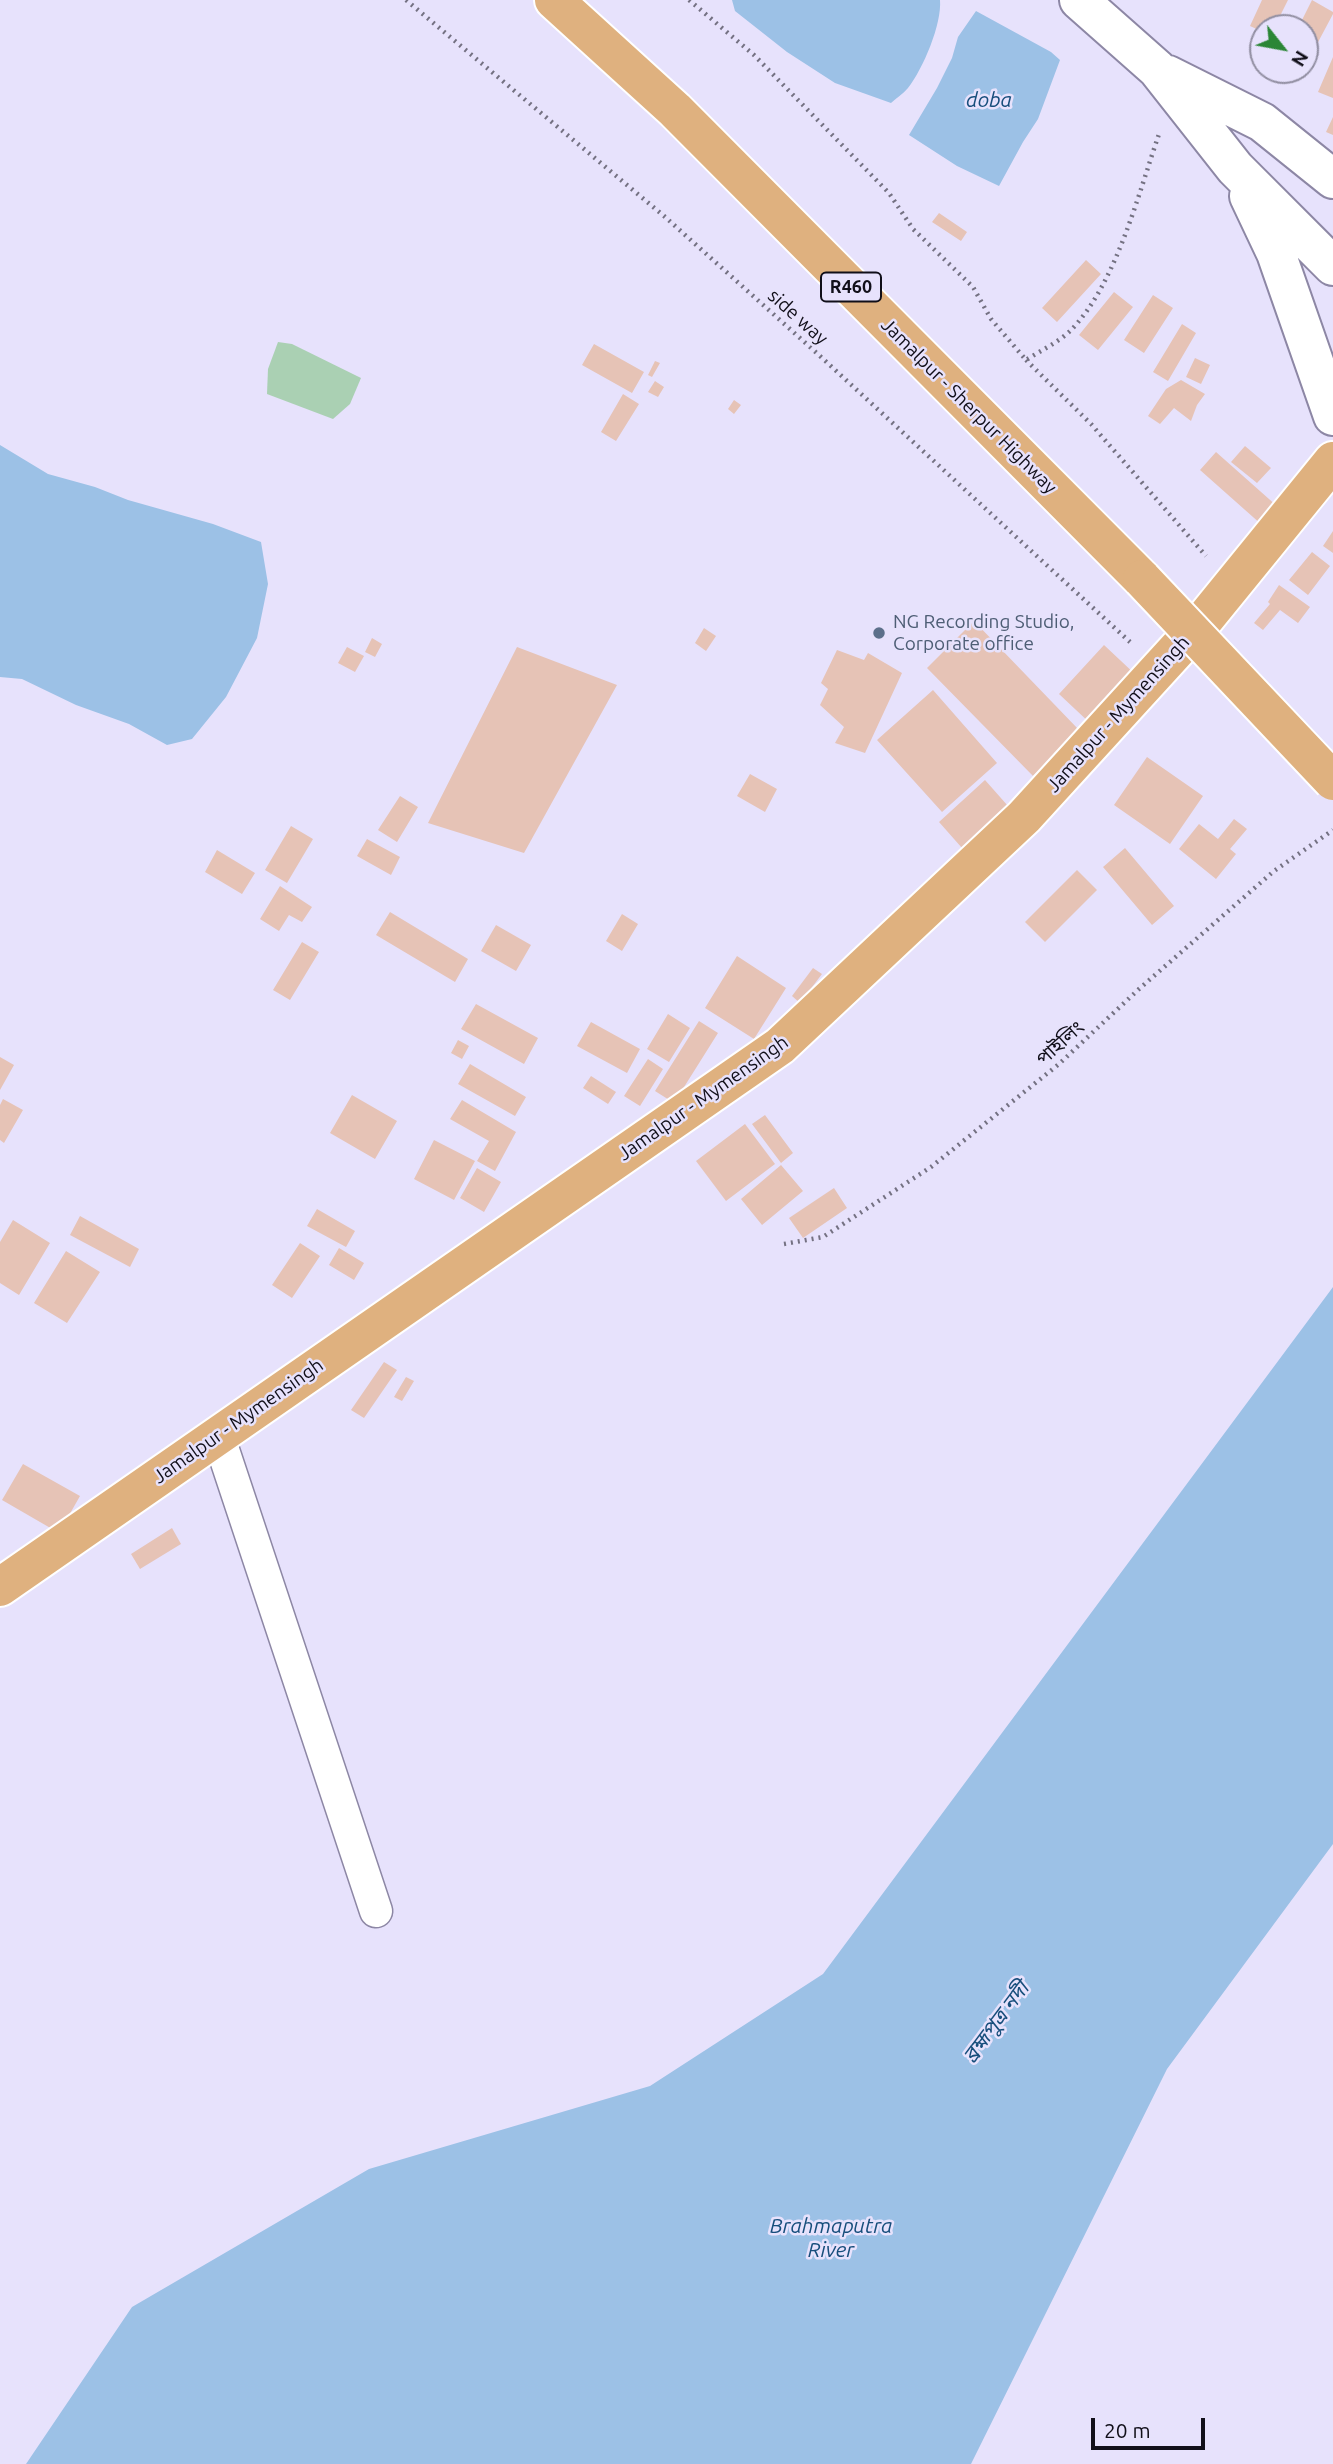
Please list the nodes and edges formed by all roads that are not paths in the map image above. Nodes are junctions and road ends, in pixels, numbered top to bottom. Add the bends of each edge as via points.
1 (554, 0) edge
2 (1079, 0) edge
3 (1157, 69) junction
4 (1262, 122) junction
5 (1333, 151) edge
6 (1235, 168) junction
7 (1333, 179) edge
8 (1333, 266) edge
9 (1333, 416) edge
10 (1333, 461) edge
11 (1333, 781) edge
12 (218, 1435) junction
13 (0, 1587) edge
14 (376, 1911) dead end

1 - 11 main road, Jamalpur - Sherpur Highway / R460, bridge via 675,110 1142,579
2 - 3 street
3 - 4 street
3 - 6 street
4 - 5 street
4 - 7 street
6 - 8 street
6 - 9 street via 1276,253
10 - 12 main road, Jamalpur - Mymensingh via 1160,669 1024,817 780,1046
12 - 13 main road, Jamalpur - Mymensingh
12 - 14 street

